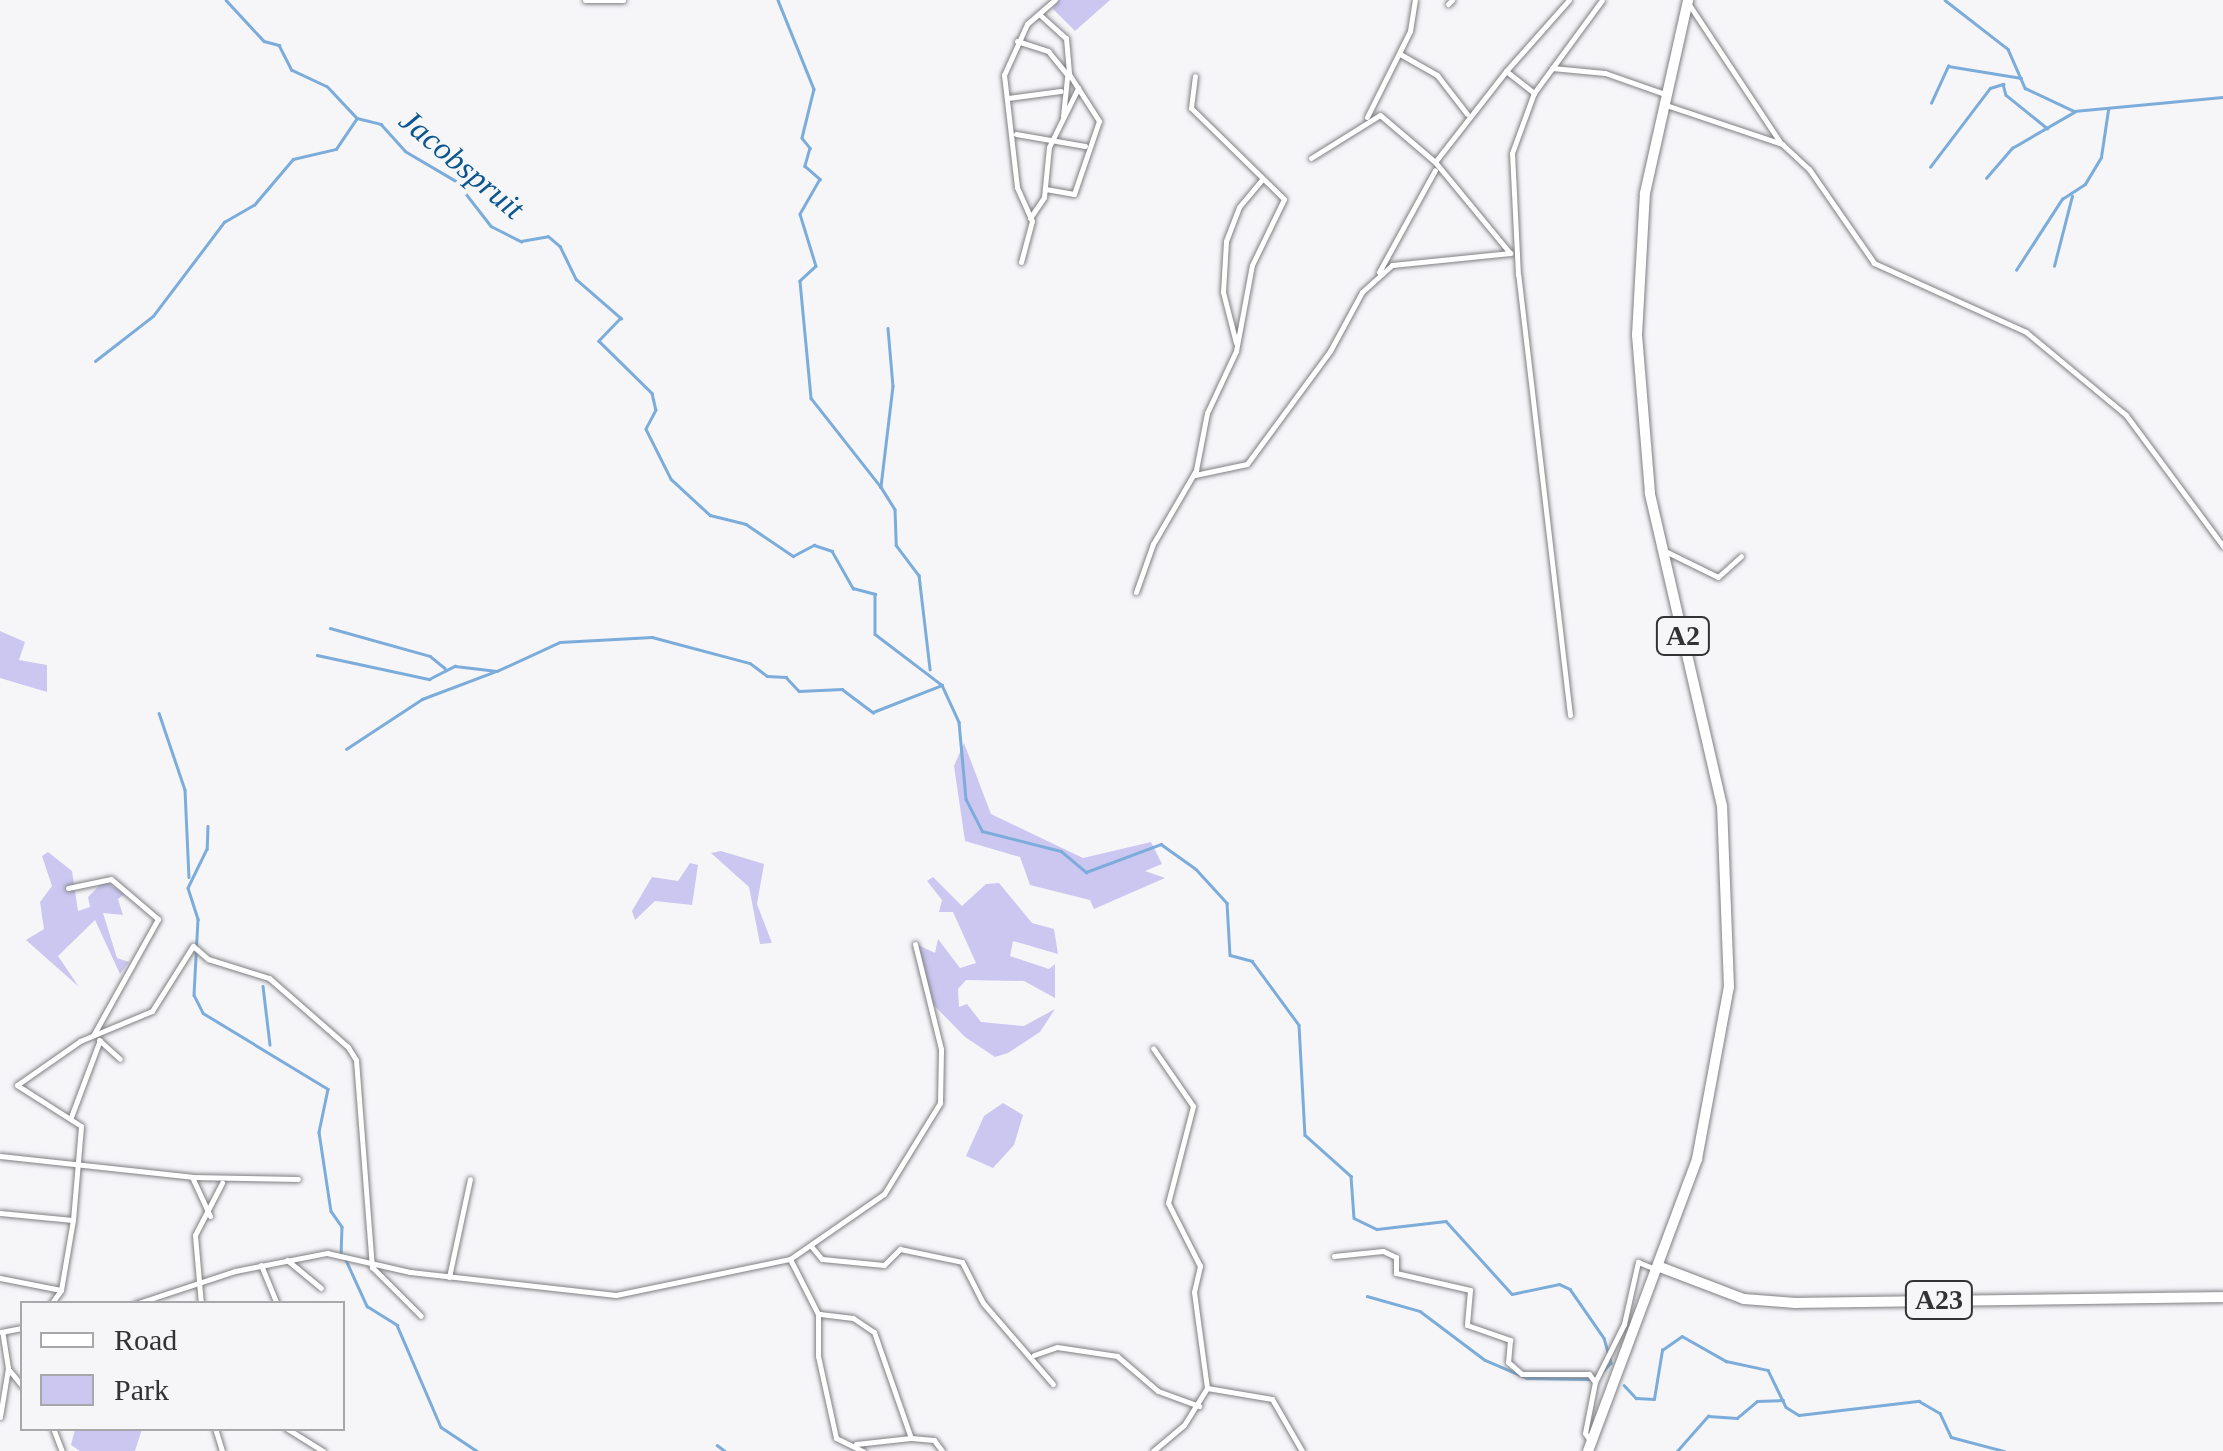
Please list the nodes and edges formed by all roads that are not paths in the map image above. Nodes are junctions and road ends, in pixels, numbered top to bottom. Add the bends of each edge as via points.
1 (585, 0) edge
2 (623, 0) edge
3 (1056, 0) edge
4 (1415, 0) edge
5 (1569, 0) edge
6 (1602, 0) edge
7 (1687, 1) edge
8 (1040, 14) junction
9 (1017, 41) junction
10 (1399, 53) junction
11 (1552, 68) junction
12 (1506, 71) junction
13 (1068, 75) junction
14 (1195, 76) dead end
15 (1078, 88) junction
16 (1061, 91) junction
17 (1534, 93) junction
18 (1008, 98) junction
19 (1662, 99) junction
20 (1467, 114) junction
21 (1062, 116) junction
22 (1366, 119) junction
23 (1016, 134) junction
24 (1051, 143) junction
25 (1782, 144) junction
26 (1085, 146) junction
27 (1311, 158) dead end
28 (1435, 166) junction
29 (1262, 180) junction
30 (1044, 188) junction
31 (1030, 218) junction
32 (1388, 253) junction
33 (1510, 254) junction
34 (1410, 258) junction
35 (1021, 262) dead end
36 (1517, 262) junction
37 (1377, 276) junction
38 (1238, 346) junction
39 (1194, 475) junction
40 (2223, 546) edge
41 (1662, 552) junction
42 (1741, 556) dead end
43 (1136, 592) dead end
44 (1570, 715) dead end
45 (68, 888) dead end
46 (915, 944) dead end
47 (94, 1034) junction
48 (100, 1040) junction
49 (1153, 1048) dead end
50 (120, 1058) dead end
51 (71, 1118) junction
52 (0, 1156) edge
53 (79, 1162) junction
54 (192, 1177) junction
55 (298, 1179) dead end
56 (470, 1179) dead end
57 (222, 1183) junction
58 (0, 1213) edge
59 (210, 1216) junction
60 (73, 1220) junction
61 (811, 1246) junction
62 (1334, 1256) dead end
63 (790, 1259) junction
64 (287, 1260) junction
65 (371, 1261) junction
66 (260, 1265) junction
67 (1660, 1269) junction
68 (449, 1277) junction
69 (0, 1278) edge
70 (198, 1286) junction
71 (321, 1288) dead end
72 (61, 1290) junction
73 (2223, 1296) edge
74 (52, 1301) edge
75 (152, 1301) edge
76 (200, 1301) edge
77 (276, 1301) edge
78 (818, 1314) junction
79 (420, 1316) dead end
80 (1, 1332) edge
81 (1034, 1355) junction
82 (8, 1368) junction
83 (20, 1370) edge
84 (1595, 1382) junction
85 (20, 1383) edge
86 (1052, 1384) dead end
87 (1207, 1388) junction
88 (1199, 1406) junction
89 (0, 1418) edge
90 (291, 1431) edge
91 (911, 1438) junction
92 (854, 1445) junction
93 (1589, 1446) edge
94 (323, 1451) edge
95 (863, 1451) edge
96 (942, 1451) edge
97 (1152, 1451) edge
98 (1302, 1451) edge

1 - 2 street
3 - 8 street
4 - 10 street
5 - 12 street
6 - 11 street
7 - 19 main road, A2
7 - 25 street
8 - 9 street
8 - 13 street via 1069,44
9 - 13 street via 1048,51
9 - 18 street via 1006,64
10 - 20 street via 1437,74
10 - 22 street
11 - 17 street
11 - 19 street via 1605,73
12 - 17 street
12 - 20 street
13 - 15 street
13 - 16 street
14 - 29 street via 1191,108
15 - 21 street
15 - 26 street via 1100,121
16 - 18 street
16 - 21 street
17 - 36 street via 1512,154
18 - 23 street
19 - 25 street
19 - 41 main road, A2 via 1642,222 1637,335
20 - 28 street
21 - 24 street
22 - 27 street
22 - 28 street via 1384,117
23 - 24 street
23 - 31 street via 1017,187
24 - 26 street
24 - 30 street
25 - 40 street via 1810,169 1874,263 2026,332 2126,415
26 - 30 street via 1074,194
28 - 32 street
28 - 33 street
29 - 38 street via 1239,206 1226,241 1222,292
29 - 38 street via 1284,199 1252,265
30 - 31 street
31 - 35 street
32 - 34 street
32 - 37 street
33 - 34 street via 1483,262
33 - 36 street
34 - 37 street
36 - 44 street
37 - 39 street via 1247,464
38 - 39 street via 1207,414
39 - 43 street via 1152,544
41 - 42 street via 1676,551 1718,577
41 - 67 main road, A2 via 1722,806 1731,938 1708,1118
45 - 47 street via 111,879 158,919
46 - 61 street via 941,1048 942,1096 884,1194
47 - 48 street
47 - 51 street via 17,1085
47 - 65 street via 152,1011 194,946 208,959 268,978 356,1060
48 - 50 street
48 - 51 street
49 - 87 street via 1193,1106 1168,1203 1200,1266 1194,1292
51 - 53 street via 81,1126
52 - 53 street
53 - 54 street
53 - 60 street
54 - 57 street
54 - 59 street
55 - 57 street
56 - 68 street
57 - 59 street
58 - 60 street
59 - 70 street via 195,1235
60 - 72 street
61 - 63 street
61 - 81 street via 822,1259 884,1265 900,1249 962,1262 983,1304
62 - 84 street via 1383,1252 1396,1258 1396,1273 1470,1290 1464,1319 1510,1340 1512,1369 1542,1380 1589,1374
63 - 68 street via 630,1295
63 - 78 street
64 - 65 street via 340,1252
64 - 66 street
64 - 71 street
65 - 68 street
65 - 79 street via 385,1288
66 - 70 street
66 - 77 street
67 - 73 main road, A23 via 1744,1298 1796,1303
67 - 84 street via 1638,1262 1612,1350
67 - 93 main road, A2
69 - 72 street
70 - 75 street
70 - 76 street
72 - 74 street
78 - 91 street via 854,1318 874,1332
78 - 92 street via 818,1356 836,1438
80 - 82 street
81 - 86 street
81 - 88 street via 1057,1347 1117,1356 1158,1391
82 - 83 street
82 - 85 street
82 - 89 street
84 - 93 street via 1584,1433
87 - 88 street
87 - 98 street via 1272,1399
88 - 97 street
90 - 94 street
91 - 92 street
91 - 96 street via 934,1440
92 - 95 street

